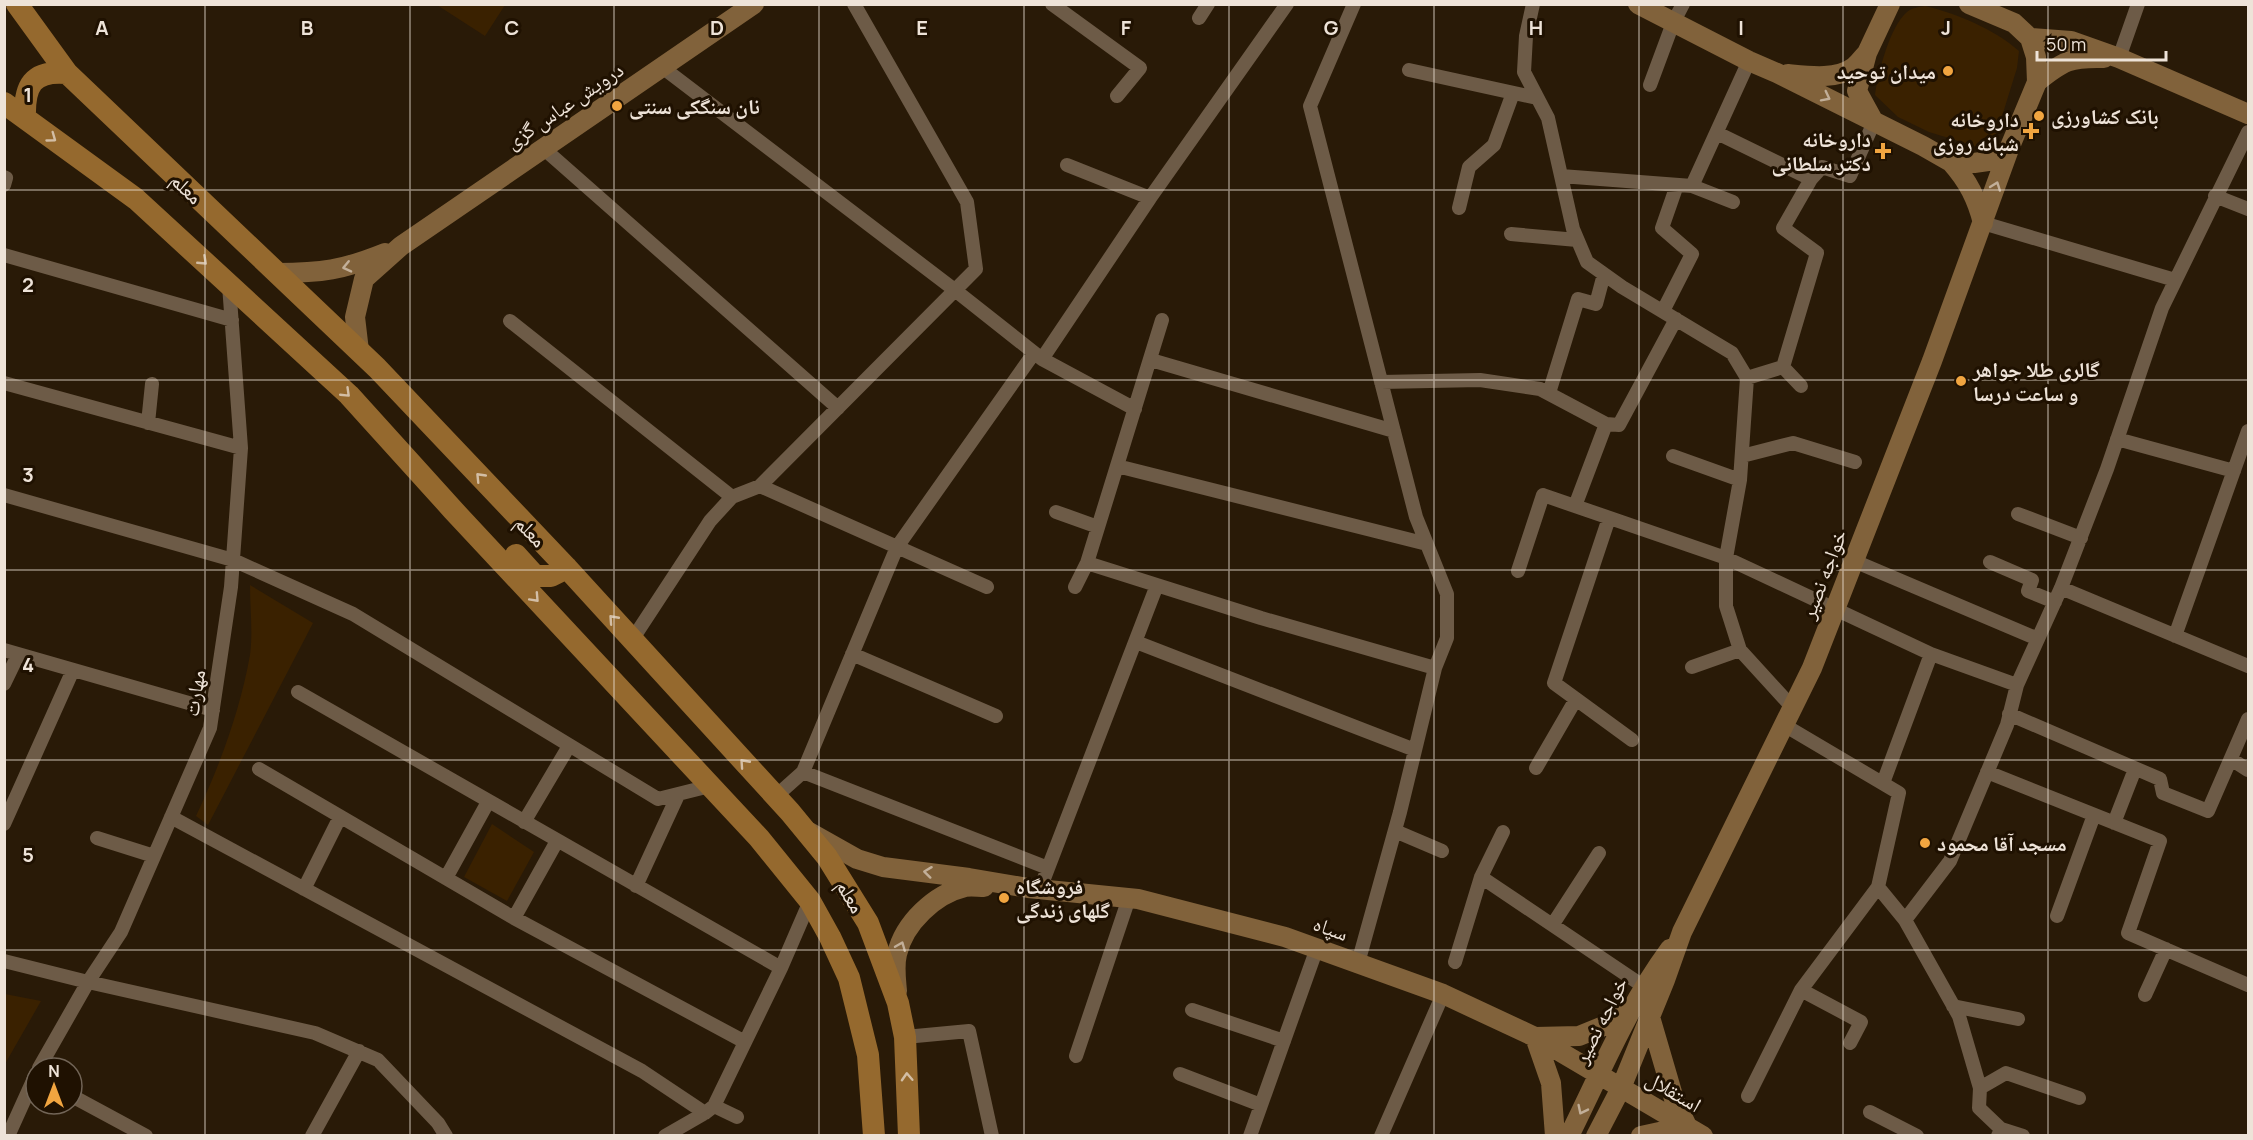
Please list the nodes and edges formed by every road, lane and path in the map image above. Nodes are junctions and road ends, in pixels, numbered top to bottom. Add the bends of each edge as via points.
1 (17, 4) edge
2 (754, 4) edge
3 (854, 4) edge
4 (1052, 4) edge
5 (1209, 4) edge
6 (1287, 4) edge
7 (1354, 4) edge
8 (1533, 4) edge
9 (1638, 4) edge
10 (1683, 4) edge
11 (1890, 4) edge
12 (1969, 4) edge
13 (2138, 4) edge
14 (1199, 18) dead end
15 (1673, 23) junction
16 (2030, 38) junction
17 (1867, 52) junction
18 (2119, 58) junction
19 (1749, 62) junction
20 (662, 67) junction
21 (1409, 70) dead end
22 (67, 73) junction
23 (1777, 73) junction
24 (2037, 82) junction
25 (1650, 85) dead end
26 (1513, 93) junction
27 (1117, 96) dead end
28 (1537, 98) junction
29 (4, 104) edge
30 (2248, 114) edge
31 (25, 118) junction
32 (1874, 122) junction
33 (2248, 132) edge
34 (1716, 133) junction
35 (543, 148) junction
36 (2009, 149) junction
37 (1952, 162) junction
38 (1067, 165) dead end
39 (1561, 176) junction
40 (4, 177) edge
41 (1811, 179) junction
42 (4, 185) edge
43 (1677, 185) junction
44 (1692, 186) junction
45 (2216, 196) junction
46 (1150, 198) junction
47 (1733, 202) dead end
48 (1459, 208) dead end
49 (2248, 209) edge
50 (1983, 223) junction
51 (1511, 234) dead end
52 (1577, 240) junction
53 (401, 246) junction
54 (4, 255) edge
55 (277, 273) junction
56 (1604, 274) junction
57 (2175, 280) junction
58 (229, 285) junction
59 (956, 291) junction
60 (1663, 311) junction
61 (1676, 319) junction
62 (232, 320) junction
63 (1162, 320) dead end
64 (510, 321) dead end
65 (359, 351) junction
66 (1038, 356) junction
67 (1151, 360) junction
68 (1783, 368) junction
69 (1747, 378) junction
70 (1381, 382) junction
71 (4, 383) edge
72 (152, 384) dead end
73 (1801, 386) dead end
74 (1549, 393) junction
75 (838, 408) junction
76 (1135, 409) junction
77 (148, 423) junction
78 (1606, 424) junction
79 (1394, 431) junction
80 (2248, 431) edge
81 (2117, 439) junction
82 (241, 448) junction
83 (1673, 456) dead end
84 (1742, 456) junction
85 (1855, 462) dead end
86 (1117, 466) junction
87 (2234, 471) junction
88 (1740, 480) junction
89 (760, 486) junction
90 (4, 495) edge
91 (732, 496) junction
92 (1575, 506) junction
93 (453, 510) junction
94 (1056, 512) dead end
95 (2018, 514) dead end
96 (1610, 518) junction
97 (1098, 527) junction
98 (2080, 538) junction
99 (1427, 544) junction
100 (897, 547) junction
101 (1726, 558) junction
102 (233, 560) junction
103 (1854, 561) junction
104 (1990, 562) dead end
105 (1087, 563) junction
106 (567, 568) junction
107 (1518, 571) dead end
108 (1157, 585) junction
109 (987, 587) dead end
110 (1075, 587) dead end
111 (2061, 588) junction
112 (2055, 602) junction
113 (1835, 608) junction
114 (2175, 636) junction
115 (2038, 639) junction
116 (632, 640) junction
117 (1136, 642) junction
118 (4, 650) edge
119 (1740, 650) junction
120 (852, 654) junction
121 (1931, 654) junction
122 (18, 655) junction
123 (2248, 666) edge
124 (1692, 667) dead end
125 (1435, 668) junction
126 (73, 670) junction
127 (4, 684) edge
128 (2017, 685) junction
129 (298, 692) dead end
130 (1576, 699) junction
131 (213, 710) junction
132 (2009, 714) junction
133 (996, 716) dead end
134 (1789, 716) junction
135 (2248, 719) edge
136 (1632, 740) dead end
137 (569, 746) junction
138 (1415, 750) junction
139 (2231, 759) junction
140 (1536, 768) dead end
141 (259, 769) dead end
142 (2135, 769) junction
143 (2248, 770) edge
144 (803, 772) junction
145 (1987, 772) junction
146 (1883, 783) junction
147 (710, 786) junction
148 (678, 795) junction
149 (775, 797) junction
150 (489, 802) junction
151 (2094, 815) junction
152 (171, 817) junction
153 (340, 818) junction
154 (524, 822) junction
155 (2114, 823) junction
156 (4, 824) edge
157 (804, 829) junction
158 (1395, 831) junction
159 (1503, 831) dead end
160 (97, 838) dead end
161 (557, 841) junction
162 (1442, 851) dead end
163 (1599, 853) dead end
164 (154, 856) junction
165 (1048, 868) junction
166 (1481, 877) junction
167 (446, 878) junction
168 (636, 886) junction
169 (1878, 887) junction
170 (304, 889) junction
171 (1034, 889) junction
172 (1129, 898) junction
173 (810, 901) junction
174 (2057, 916) dead end
175 (514, 918) junction
176 (1905, 920) junction
177 (1553, 924) junction
178 (1682, 932) junction
179 (1317, 948) junction
180 (2166, 949) junction
181 (4, 961) edge
182 (1455, 962) dead end
183 (1358, 963) junction
184 (781, 968) junction
185 (88, 982) junction
186 (2248, 985) edge
187 (1643, 986) junction
188 (1801, 990) junction
189 (1443, 994) junction
190 (2145, 995) dead end
191 (898, 1003) junction
192 (1953, 1006) junction
193 (1192, 1010) dead end
194 (1629, 1011) junction
195 (1650, 1017) junction
196 (2018, 1019) dead end
197 (1535, 1036) junction
198 (905, 1037) junction
199 (1284, 1041) junction
200 (746, 1042) junction
201 (1850, 1043) dead end
202 (359, 1051) junction
203 (46, 1056) edge
204 (1076, 1056) dead end
205 (1180, 1074) dead end
206 (1598, 1075) junction
207 (1621, 1088) junction
208 (1980, 1088) junction
209 (1748, 1096) dead end
210 (2079, 1098) dead end
211 (24, 1101) edge
212 (84, 1102) edge
213 (1261, 1105) junction
214 (709, 1110) junction
215 (1870, 1112) dead end
216 (737, 1117) dead end
217 (1695, 1131) edge
218 (2000, 1132) edge
219 (8, 1136) edge
220 (146, 1136) edge
221 (312, 1136) edge
222 (446, 1136) edge
223 (665, 1136) edge
224 (874, 1136) edge
225 (909, 1136) edge
226 (992, 1136) edge
227 (1250, 1136) edge
228 (1381, 1136) edge
229 (1555, 1136) edge
230 (1569, 1136) edge
231 (1596, 1136) edge
232 (1641, 1136) edge
233 (1917, 1136) edge
234 (2023, 1136) edge

1 - 22 main road, معلم
2 - 20 street, درویش عباس گزی
3 - 59 street via 967,202 976,269
4 - 27 street via 1140,68
5 - 14 street
6 - 46 street
7 - 70 street via 1310,106
8 - 28 street via 1524,72
9 - 15 street
10 - 15 street
11 - 17 street
12 - 16 street via 2014,23
13 - 18 street
15 - 19 street
15 - 25 street
16 - 18 street via 2071,41
16 - 24 street
17 - 23 street via 1853,68 1837,75
17 - 32 street via 1857,91
18 - 24 street via 2080,57 2059,64
18 - 30 street
19 - 23 street
19 - 34 street
20 - 35 street, درویش عباس گزی
20 - 59 street
21 - 26 street
22 - 31 main road via 40,76 28,88
22 - 55 main road, معلم
23 -> 32 street
24 - 36 street
26 - 28 street
26 - 48 street via 1494,146 1469,167
28 - 39 street via 1548,118
29 - 31 main road, معلم
31 -> 58 main road, معلم via 136,199
32 - 37 street
32 - 41 street via 1850,176 1822,167
33 - 45 street
34 - 41 street
34 - 44 street
35 - 53 street, درویش عباس گزی
35 - 75 street
36 - 37 street via 1995,160
50 -> 36 street, خواجه نصیر
37 - 50 street via 1972,190
38 - 46 street
39 - 43 street
39 - 52 street
40 - 42 street
41 - 68 street via 1783,228 1817,253
43 - 44 street
43 - 60 street via 1662,228 1692,255
44 - 47 street
45 - 49 street
45 - 57 street
46 - 66 street
50 - 57 street
50 - 103 street, خواجه نصیر
51 - 52 street
52 - 56 street via 1587,262
53 -> 55 street via 354,266 316,273
53 - 65 street via 364,279 355,317
54 - 62 street
55 - 65 main road, معلم
56 - 60 street
56 - 74 street via 1596,303 1578,299
57 - 81 street
58 - 62 street, مهارت
58 -> 93 main road, معلم via 350,395
59 - 66 street
59 - 75 street
60 - 61 street
61 - 69 street via 1731,352
61 - 78 street via 1619,425
62 - 82 street, مهارت
63 - 67 street
64 - 91 street
106 -> 65 main road, معلم
66 - 76 street
66 - 100 street
67 - 76 street
67 - 79 street
68 - 69 street
68 - 73 street
69 - 84 street
70 - 74 street via 1480,380
70 - 79 street
71 - 77 street
72 - 77 street
74 - 78 street
75 - 89 street
76 - 86 street
77 - 82 street
78 - 92 street
79 - 99 street via 1416,518
80 - 87 street
81 - 87 street
81 - 98 street
82 - 102 street, مهارت
83 - 88 street
84 - 85 street via 1792,443
84 - 88 street
86 - 97 street
86 - 99 street
87 - 114 street
88 - 101 street
89 - 91 street
89 - 100 street
90 - 102 street
91 - 116 street via 710,521
92 - 96 street
92 - 107 street via 1543,495
93 - 106 main road via 476,518 496,534 534,576 551,576
93 -> 147 main road, معلم
94 - 97 street
95 - 98 street
96 - 101 street
96 - 130 street via 1554,683
97 - 105 street
98 - 111 street
99 - 125 street via 1447,594 1447,639
100 - 109 street
100 - 120 street
101 - 113 street
101 - 119 street via 1726,606
102 - 131 street, مهارت
102 - 137 street via 353,614
103 - 113 street, خواجه نصیر
103 - 115 street
104 - 112 street via 2032,580 2028,591
105 - 108 street
105 - 110 street
116 -> 106 main road, معلم
108 - 117 street
108 - 125 street
111 - 112 street
111 - 114 street
112 - 115 street
113 - 121 street
113 - 134 street, خواجه نصیر
114 - 123 street
115 - 128 street
149 -> 116 main road, معلم
117 - 138 street
117 - 165 street
118 - 122 street
119 - 124 street
119 - 134 street
120 - 133 street
120 - 144 street
121 - 128 street
121 - 146 street
122 - 126 street
122 - 127 street
125 - 138 street
126 - 131 street
126 - 156 street
128 - 132 street
129 - 150 street
130 - 136 street
130 - 140 street
131 - 152 street, مهارت via 210,728
132 - 142 street
132 - 145 street
134 - 146 street
134 - 178 street, خواجه نصیر
135 - 139 street
137 - 148 street via 658,799
137 - 154 street
138 - 158 street
139 - 142 street via 2208,811 2163,793 2160,779
139 - 143 street
141 - 153 street
142 - 155 street
144 - 149 street
144 - 165 street
145 - 151 street
145 - 176 street via 1950,861
146 - 169 street via 1899,793
147 - 148 street
147 - 173 main road, معلم
148 - 168 street
149 - 157 main road, معلم
150 - 154 street
150 - 167 street
151 - 155 street
151 - 174 street
152 - 164 street, مهارت
152 - 170 street
153 - 167 street
153 - 170 street
154 - 161 street
155 - 180 street via 2160,841 2128,933
171 -> 157 street via 883,867 857,859
157 - 191 main road, معلم via 832,864 868,923
158 - 162 street
158 - 183 street
159 - 166 street
160 - 164 street
161 - 168 street
161 - 175 street
163 - 177 street
164 - 185 street, مهارت via 121,932
165 - 171 street
166 - 177 street
166 - 182 street
167 - 175 street
168 - 184 street
169 - 176 street
169 - 188 street
170 - 214 street
171 - 172 street, سپاه
191 -> 171 street via 897,952 924,909 966,887
172 - 179 street, سپاه
172 - 204 street
173 - 184 street
173 - 224 main road, معلم via 831,937 856,1001 868,1055
175 - 200 street
176 - 192 street
177 - 187 street
178 - 187 street, خواجه نصیر
178 - 195 street, خواجه نصیر
179 - 183 street, سپاه
179 - 199 street
180 - 186 street
180 - 190 street
181 - 185 street
183 - 189 street, سپاه
184 - 200 street
185 - 202 street via 315,1033
185 - 203 street, مهارت
187 - 194 street, خواجه نصیر
188 - 201 street via 1861,1022
188 - 209 street
189 - 197 street, سپاه
189 - 228 street
191 - 198 main road, معلم
192 - 196 street
192 - 208 street
193 - 199 street
194 - 197 street via 1579,1036
194 - 206 street, خواجه نصیر
195 - 207 street, خواجه نصیر
195 - 217 street via 1674,1099
197 - 206 street, سپاه
197 - 229 street via 1551,1083
225 -> 198 main road, معلم
198 - 226 street via 969,1031
199 - 213 street
200 - 214 street
202 - 221 street
202 - 222 street via 378,1059
205 - 213 street
206 - 207 street, استقلال
206 -> 230 street, خواجه نصیر
207 - 217 street, استقلال
207 - 231 street, خواجه نصیر
208 - 210 street via 2006,1073
208 - 218 street via 1979,1108
211 - 219 street
212 - 220 street
213 - 227 street
214 - 216 street
214 - 223 street
215 - 233 street
217 - 232 street
218 - 234 street

